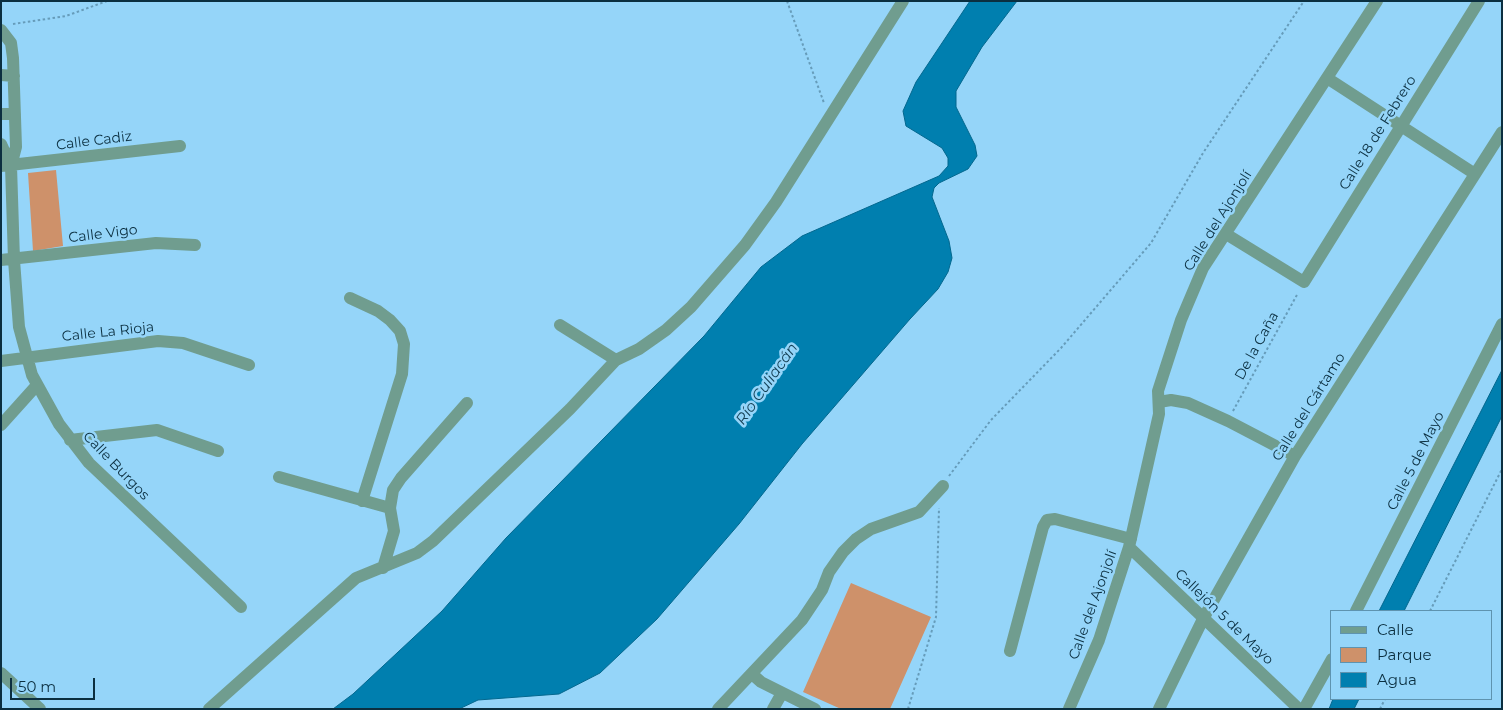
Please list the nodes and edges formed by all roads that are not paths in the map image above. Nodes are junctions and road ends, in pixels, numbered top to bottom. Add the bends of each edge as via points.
1 (904, 1) edge
2 (1377, 1) edge
3 (1479, 1) edge
4 (6, 27) edge
5 (8, 75) edge
6 (1326, 78) junction
7 (1, 114) edge
8 (15, 114) junction
9 (1401, 126) junction
10 (1502, 132) edge
11 (1, 144) edge
12 (180, 146) dead end
13 (6, 166) edge
14 (1475, 174) junction
15 (1226, 234) junction
16 (195, 245) dead end
17 (8, 260) edge
18 (350, 298) dead end
19 (1502, 324) edge
20 (560, 325) dead end
21 (26, 357) junction
22 (616, 360) junction
23 (1, 361) edge
24 (249, 366) dead end
25 (37, 385) junction
26 (1159, 402) junction
27 (467, 403) dead end
28 (1, 425) edge
29 (70, 440) junction
30 (218, 451) dead end
31 (1295, 456) junction
32 (279, 477) dead end
33 (943, 486) road end
34 (362, 500) junction
35 (390, 508) junction
36 (1130, 543) junction
37 (383, 568) junction
38 (241, 607) dead end
39 (1357, 610) edge
40 (1203, 619) junction
41 (1010, 652) dead end
42 (1330, 663) edge
43 (1, 673) edge
44 (752, 674) junction
45 (782, 693) junction
46 (40, 709) edge
47 (209, 709) edge
48 (718, 709) edge
49 (773, 709) edge
50 (815, 709) edge
51 (1069, 709) edge
52 (1159, 709) edge
53 (1299, 709) edge
54 (1304, 709) edge

1 - 22 street via 745,245 691,307 666,330 639,350
2 - 6 street, Calle del Ajonjolí
3 - 9 street, Calle 18 de Febrero
4 - 5 street, Calle Burgos via 12,43
5 - 8 street, Calle Burgos
6 - 9 street
6 - 15 street, Calle del Ajonjolí
7 - 8 street
8 - 13 street, Calle Burgos via 16,147
9 - 14 street
9 - 15 street, Calle 18 de Febrero via 1304,282
10 - 14 street, Calle del Cártamo
11 - 13 street, Calle Burgos
12 - 13 street, Calle Cadiz
13 - 17 street, Calle Burgos
14 - 31 street, Calle del Cártamo
15 - 26 street, Calle del Ajonjolí via 1203,268 1180,320 1158,391
16 - 17 street, Calle Vigo via 156,243
17 - 21 street, Calle Burgos
18 - 34 street via 390,320 400,331 404,344 402,374
19 - 39 street, Calle 5 de Mayo
20 - 22 street
21 - 23 street, Calle La Rioja
21 - 24 street, Calle La Rioja via 158,341 183,343
21 - 25 street, Calle Burgos
22 - 37 street via 570,410 433,541 417,553
25 - 28 street
25 - 29 street, Calle Burgos
26 - 31 street via 1188,403 1228,420
26 - 36 street, Calle del Ajonjolí
27 - 35 street via 401,478 393,490
29 - 30 street via 157,430
29 - 38 street, Calle Burgos via 109,484
31 - 40 street, Calle del Cártamo
32 - 34 street
33 - 44 street via 919,512 856,539 829,572 822,590 802,620
34 - 35 street
35 - 37 street via 394,531
36 - 40 street, Callejón 5 de Mayo
36 - 41 street via 1055,519 1047,520
36 - 51 street, Calle del Ajonjolí via 1098,640
37 - 47 street via 356,578
40 - 52 street, Calle del Cártamo
40 - 53 street, Callejón 5 de Mayo
42 - 54 street
43 - 46 street
44 - 45 street
44 - 48 street
45 - 49 street
45 - 50 street

